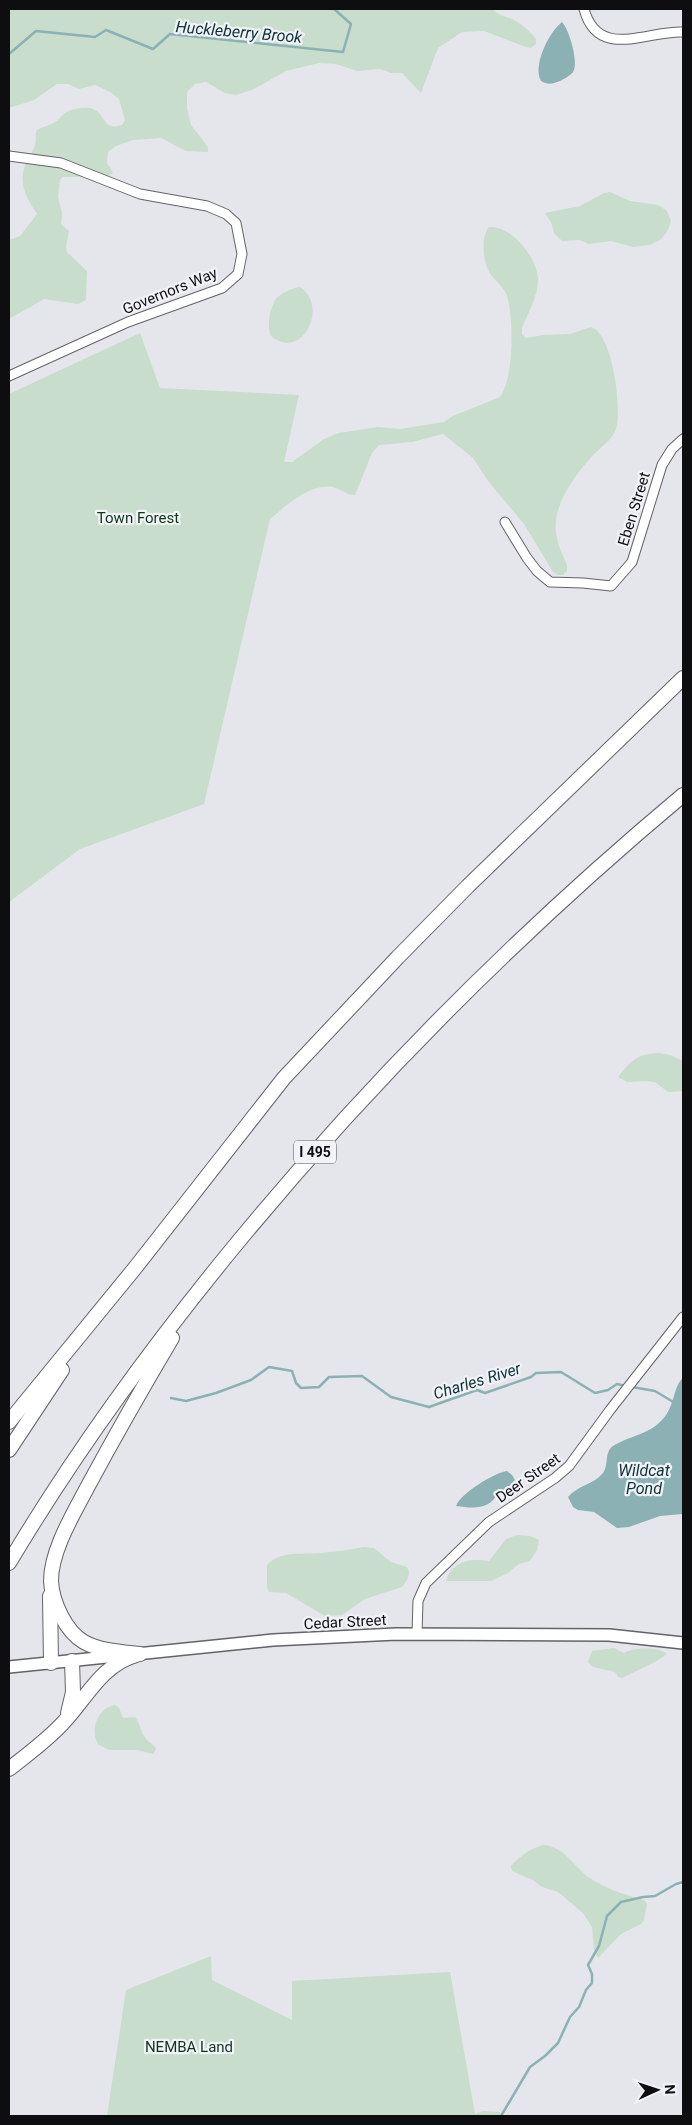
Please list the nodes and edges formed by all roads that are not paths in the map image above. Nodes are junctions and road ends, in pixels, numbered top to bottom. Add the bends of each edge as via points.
1 (584, 9) edge
2 (683, 32) edge
3 (9, 156) edge
4 (9, 376) edge
5 (683, 439) edge
6 (505, 522) dead end
7 (683, 678) edge
8 (683, 795) edge
9 (135, 1268) junction
10 (200, 1289) junction
11 (683, 1317) edge
12 (9, 1422) edge
13 (9, 1450) edge
14 (9, 1563) edge
15 (51, 1583) junction
16 (417, 1634) junction
17 (683, 1643) edge
18 (140, 1654) junction
19 (72, 1661) junction
20 (51, 1663) junction
21 (9, 1667) edge
22 (63, 1723) junction
23 (9, 1769) edge

1 - 2 street via 597,32 618,40
3 - 4 street, Governors Way via 61,164 140,194 207,206 226,214 236,223 242,254 238,274 222,288 128,322
5 - 6 street, Eben Street via 672,449 662,466 632,562 611,586 550,582 527,558
7 - 9 highway via 468,886 291,1071
8 - 10 highway, I 495 via 590,874 447,1009 336,1127
9 - 12 highway
9 - 13 highway
10 - 14 highway, I 495 via 125,1386
10 - 15 highway via 122,1421 68,1525 54,1563
11 - 16 street, Deer Street via 569,1466 489,1522 426,1583 418,1601
15 - 18 highway via 62,1619 78,1638 93,1646
15 - 20 highway
16 - 17 main road, Cedar Street via 609,1635
16 - 18 main road, Cedar Street via 273,1640
18 - 19 main road, Cedar Street
18 - 22 highway via 124,1658 106,1672
19 - 20 main road, Cedar Street
19 - 22 highway via 73,1692
20 - 21 main road, Cedar Street
22 - 23 highway

